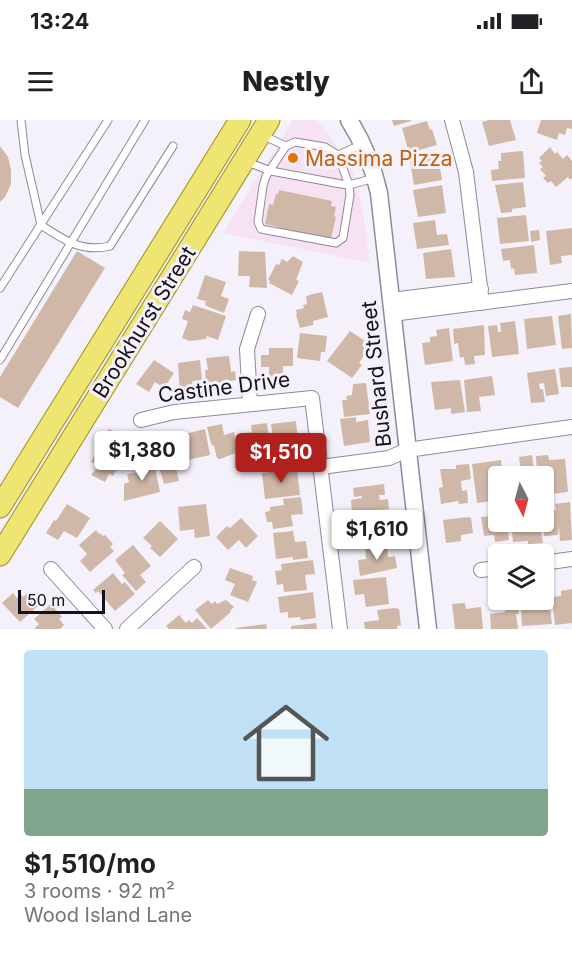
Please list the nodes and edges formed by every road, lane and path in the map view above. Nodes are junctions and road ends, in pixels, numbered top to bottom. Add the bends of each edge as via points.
1 (21, 120) edge
2 (108, 120) edge
3 (145, 120) edge
4 (240, 120) edge
5 (349, 120) edge
6 (452, 120) edge
7 (265, 127) edge
8 (363, 144) junction
9 (173, 146) dead end
10 (286, 146) junction
11 (338, 155) junction
12 (244, 160) junction
13 (271, 171) junction
14 (375, 178) junction
15 (349, 185) junction
16 (41, 225) junction
17 (70, 243) junction
18 (0, 288) edge
19 (572, 291) edge
20 (481, 296) junction
21 (392, 307) junction
22 (258, 314) dead end
23 (0, 360) edge
24 (250, 404) junction
25 (141, 420) dead end
26 (572, 427) edge
27 (407, 450) junction
28 (321, 466) junction
29 (0, 507) edge
30 (0, 555) edge
31 (572, 559) edge
32 (554, 561) edge
33 (194, 567) dead end
34 (51, 569) dead end
35 (488, 569) edge
36 (481, 570) dead end
37 (96, 626) edge
38 (127, 629) edge
39 (340, 629) edge
40 (428, 629) edge

1 - 16 lane
2 - 16 lane
3 - 17 lane
4 - 29 main road, Brookhurst Street
5 - 8 street, Bushard Street
6 - 20 street via 466,172
7 - 10 lane
7 - 12 main road, Brookhurst Street
8 - 11 lane
8 - 14 street, Bushard Street
9 - 17 lane via 110,246
10 - 11 lane via 296,142 325,147
10 - 13 lane
11 - 15 lane
12 - 13 lane
12 - 30 main road, Brookhurst Street
13 - 15 lane
13 - 15 lane via 263,186 258,222 261,229 336,243 343,238
14 - 15 lane
14 - 21 street, Bushard Street
16 - 17 lane
16 - 18 lane
17 - 23 lane
19 - 20 street
20 - 21 street
21 - 27 street, Bushard Street
22 - 24 street via 247,349
24 - 25 street, Castine Drive via 174,412
24 - 28 street, Castine Drive via 312,398
26 - 27 street
27 - 28 street via 389,458
27 - 40 street, Bushard Street
28 - 39 street
31 - 32 street
33 - 38 street
34 - 37 street
35 - 36 street

